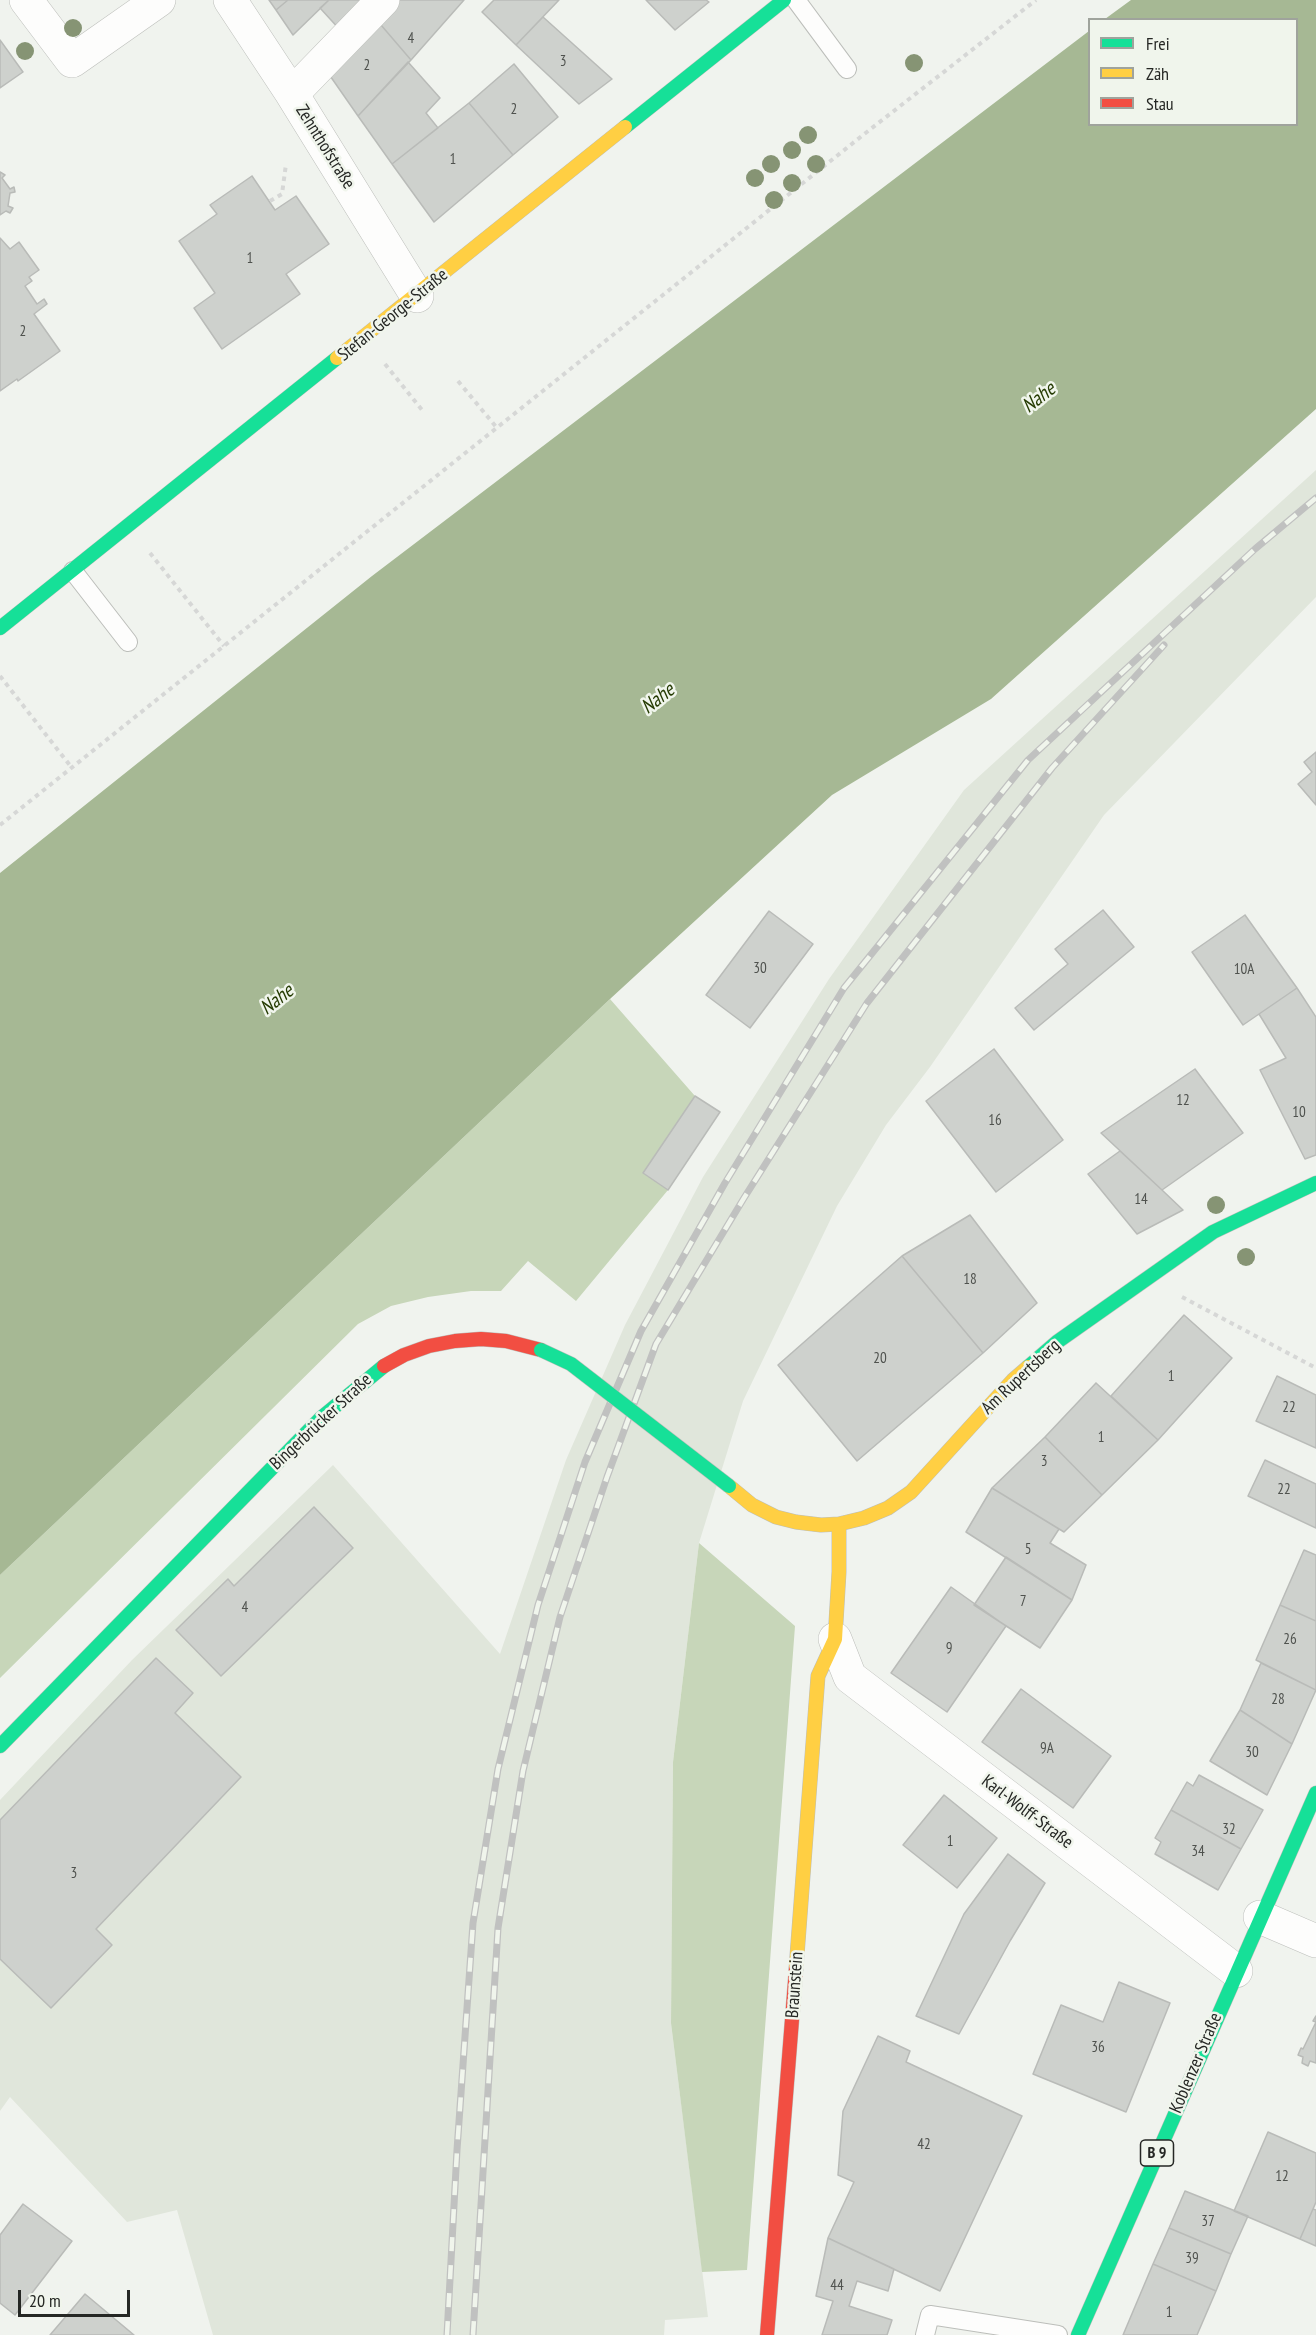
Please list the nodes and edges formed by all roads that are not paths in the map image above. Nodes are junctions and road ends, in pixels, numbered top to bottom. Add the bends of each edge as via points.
1 (26, 0) edge
2 (230, 0) edge
3 (383, 0) edge
4 (784, 0) edge
5 (796, 0) edge
6 (147, 3) edge
7 (847, 69) dead end
8 (292, 94) junction
9 (417, 296) junction
10 (73, 571) junction
11 (0, 628) edge
12 (128, 642) dead end
13 (1316, 1183) edge
14 (839, 1524) junction
15 (835, 1640) junction
16 (0, 1746) edge
17 (1316, 1793) edge
18 (1260, 1917) junction
19 (1316, 1941) edge
20 (1236, 1971) junction
21 (767, 2335) edge
22 (925, 2335) edge
23 (1058, 2335) edge
24 (1078, 2335) edge

1 - 6 street via 72,61
2 - 8 street, Zehnthofstraße
3 - 8 street
4 - 9 main road, Stefan-George-Straße
5 - 7 lane
8 - 9 street, Zehnthofstraße
9 - 10 main road, Stefan-George-Straße
10 - 11 main road, Stefan-George-Straße
10 - 12 lane
13 - 14 main road, Am Rupertsberg via 1213,1232 1146,1278 1057,1342 1013,1380 911,1492 888,1508
14 - 15 main road
14 - 16 main road, Bingerbrücker Straße, bridge via 776,1517 752,1505 571,1364 541,1350 481,1339 429,1346 381,1367 321,1418
15 - 20 street, Karl-Wolff-Straße via 850,1677
15 - 21 main road, Braunstein via 818,1676
17 - 18 main road, Koblenzer Straße / B 9
18 - 19 street
18 - 20 main road, Koblenzer Straße / B 9
20 - 24 main road, Koblenzer Straße / B 9
22 - 23 lane via 930,2315

